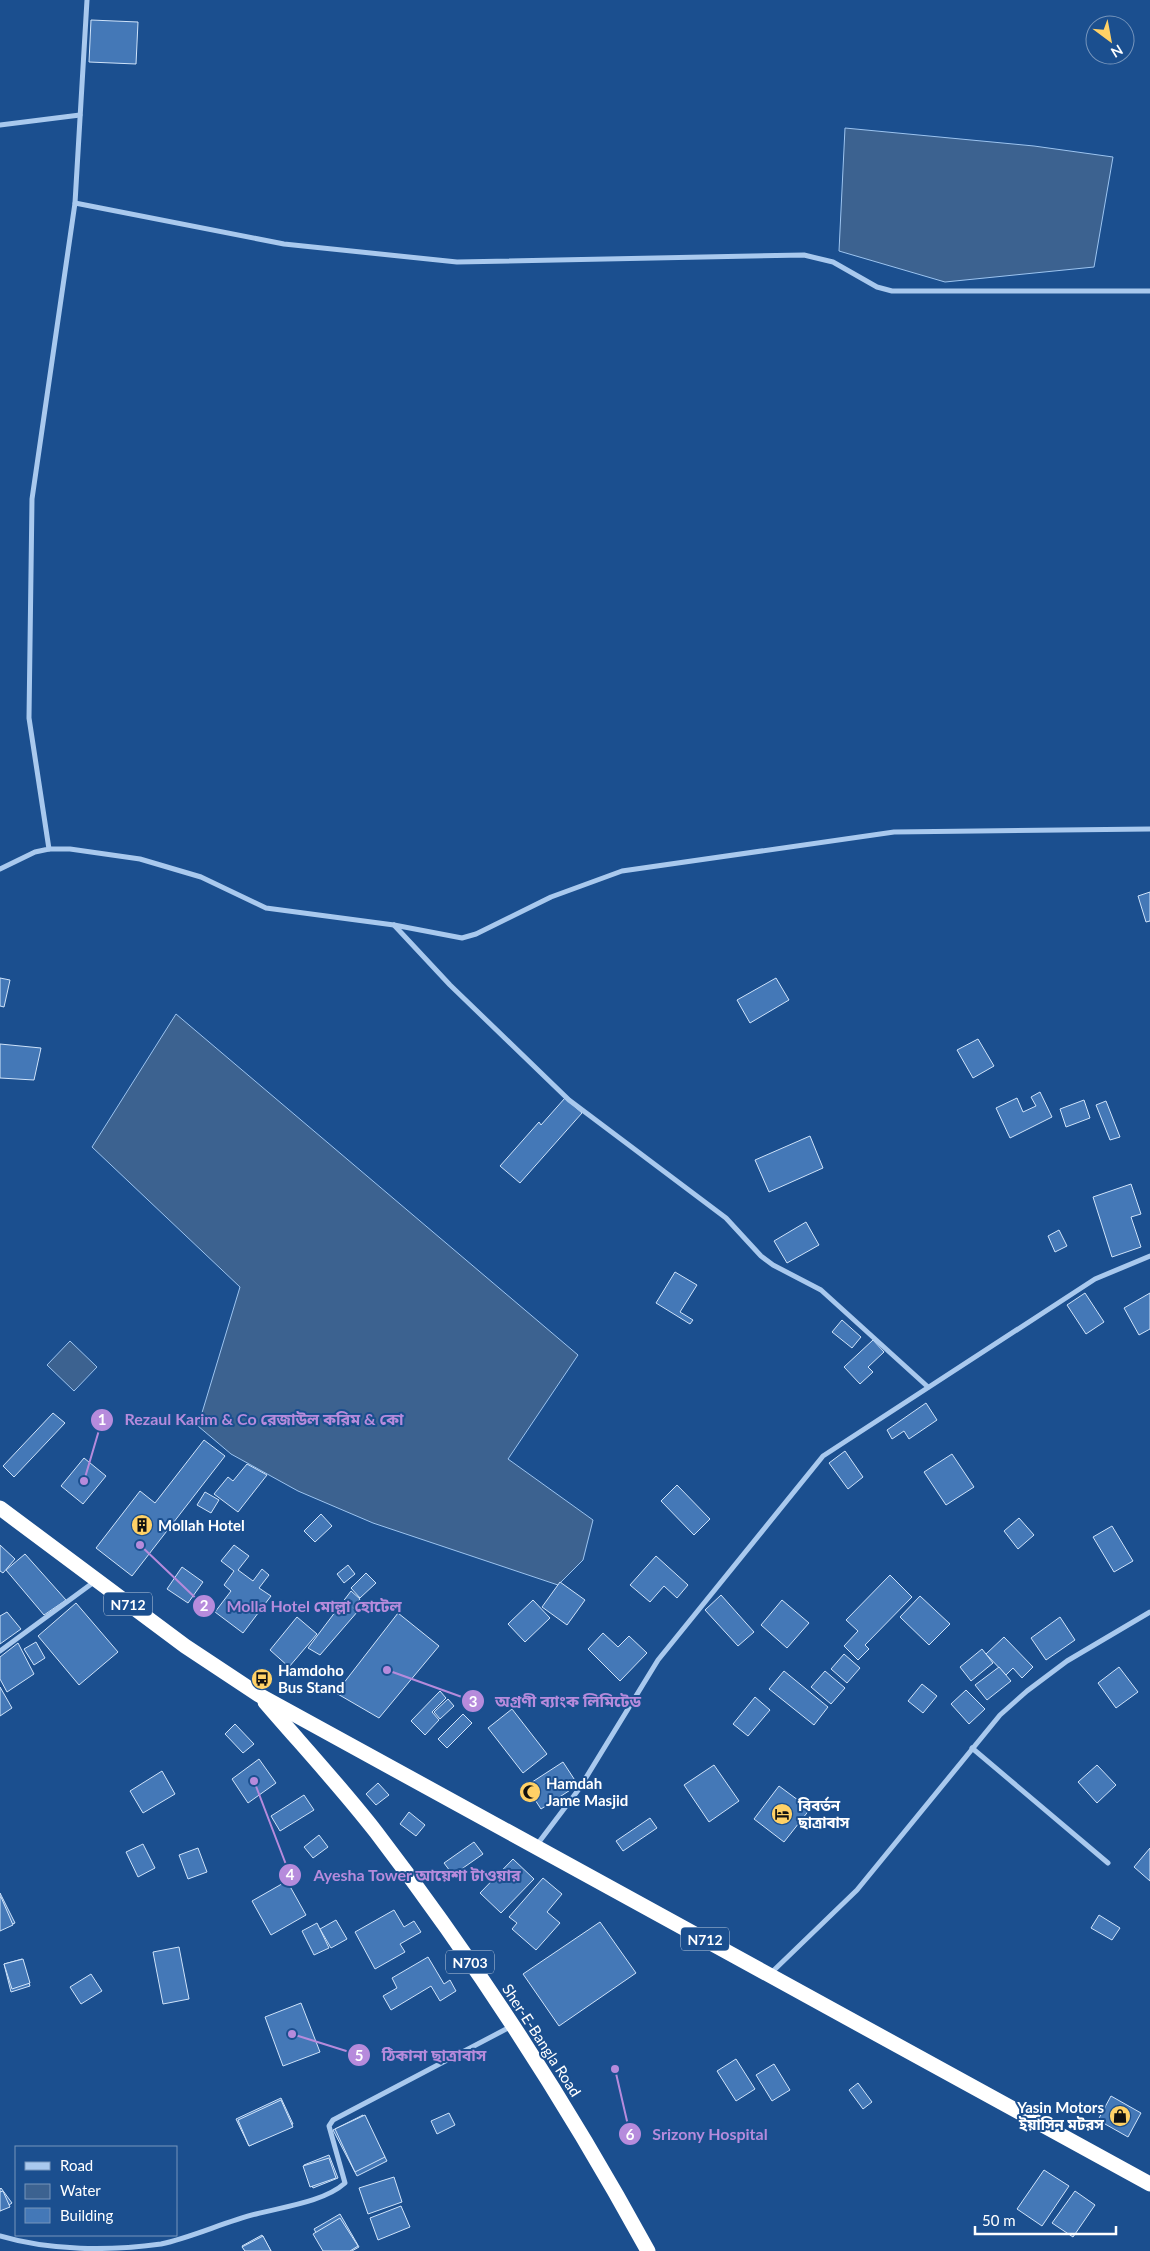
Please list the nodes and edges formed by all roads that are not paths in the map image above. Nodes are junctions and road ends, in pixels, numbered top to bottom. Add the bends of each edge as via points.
1 (87, 0) edge
2 (80, 115) junction
3 (0, 125) edge
4 (75, 203) junction
5 (1150, 291) edge
6 (1150, 829) edge
7 (49, 849) junction
8 (0, 869) edge
9 (394, 925) junction
10 (1150, 1256) edge
11 (928, 1387) junction
12 (0, 1508) edge
13 (96, 1581) junction
14 (1150, 1612) edge
15 (0, 1651) edge
16 (259, 1696) junction
17 (972, 1748) junction
18 (536, 1847) junction
19 (1108, 1863) dead end
20 (769, 1975) junction
21 (512, 2026) junction
22 (1150, 2184) edge
23 (0, 2236) edge
24 (648, 2251) edge

1 - 2 street
2 - 3 street
2 - 4 street
4 - 5 street via 284,244 457,262 804,255 833,262 877,287 892,291
4 - 7 street via 32,498 29,718
6 - 9 street via 894,832 622,871 551,897 462,938
7 - 8 street via 35,852
7 - 9 street via 140,859 201,877 266,908
9 - 11 street via 450,985 569,1100 726,1218 761,1256 821,1290
10 - 11 street via 1095,1279
11 - 18 street via 817,1462 658,1660 580,1789
12 - 13 highway, N712
13 - 15 street
13 - 16 highway, N712
14 - 17 street via 1067,1661 1027,1691 1000,1715
16 - 18 highway, N712
16 - 21 highway, Sher-E-Bangla Road / N703 via 375,1831 481,1977
17 - 19 street
17 - 20 street via 857,1890
18 - 20 highway, N712
20 - 22 highway, N712
21 - 23 street via 333,2120 329,2126 345,2183 334,2190 304,2202 163,2243 122,2249 76,2250
21 - 24 highway, Sher-E-Bangla Road / N703 via 598,2159

